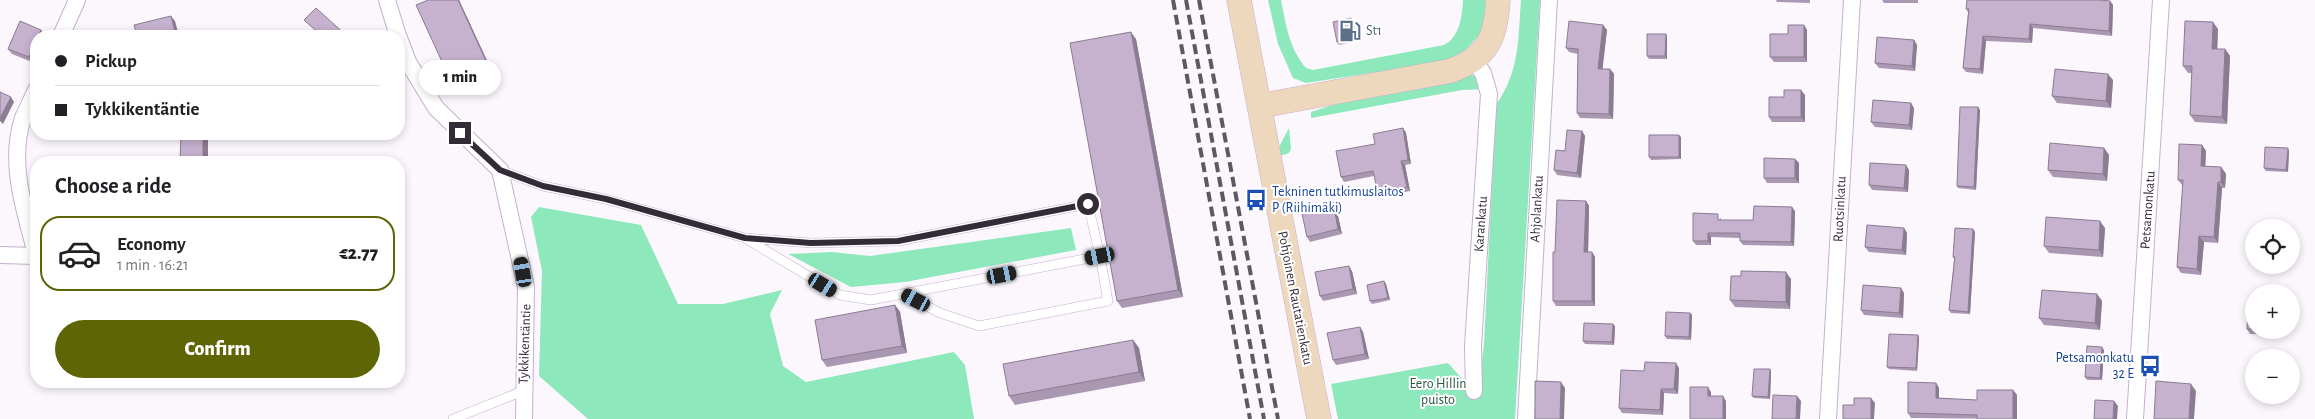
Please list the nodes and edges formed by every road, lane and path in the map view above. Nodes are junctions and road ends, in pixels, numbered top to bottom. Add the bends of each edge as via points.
1 (77, 0) edge
2 (387, 0) edge
3 (1239, 0) edge
4 (1498, 0) edge
5 (1549, 0) edge
6 (1852, 0) edge
7 (2161, 0) edge
8 (64, 30) edge
9 (396, 30) edge
10 (405, 54) edge
11 (1474, 61) junction
12 (30, 103) edge
13 (1259, 106) junction
14 (500, 170) junction
15 (30, 232) edge
16 (745, 238) junction
17 (0, 255) edge
18 (30, 255) edge
19 (1100, 256) junction
20 (904, 294) junction
21 (523, 391) junction
22 (1474, 391) dead end
23 (453, 419) edge
24 (524, 419) edge
25 (1318, 419) edge
26 (1526, 419) edge
27 (1828, 419) edge
28 (2135, 419) edge

1 - 8 street
2 - 9 street
3 - 13 street, Pohjoinen Rautatienkatu
4 - 11 street via 1492,39
5 - 26 street, Ahjolankatu
6 - 27 street, Ruotsinkatu
7 - 28 street, Petsamonkatu
10 - 14 street via 436,108
11 - 13 street via 1450,72
11 - 22 street, Karankatu via 1483,73 1490,94 1473,346
12 - 15 street via 23,118 17,161 20,195
13 - 25 street, Pohjoinen Rautatienkatu
14 - 16 lane via 543,186 606,199
14 - 21 street, Tykkikentäntie via 526,287
16 - 19 lane via 811,243 898,241 1088,204
16 - 20 lane via 840,295 871,300
17 - 18 street
19 - 20 lane
19 - 20 lane via 1108,301 979,326 940,313
21 - 23 lane
21 - 24 street, Tykkikentäntie

